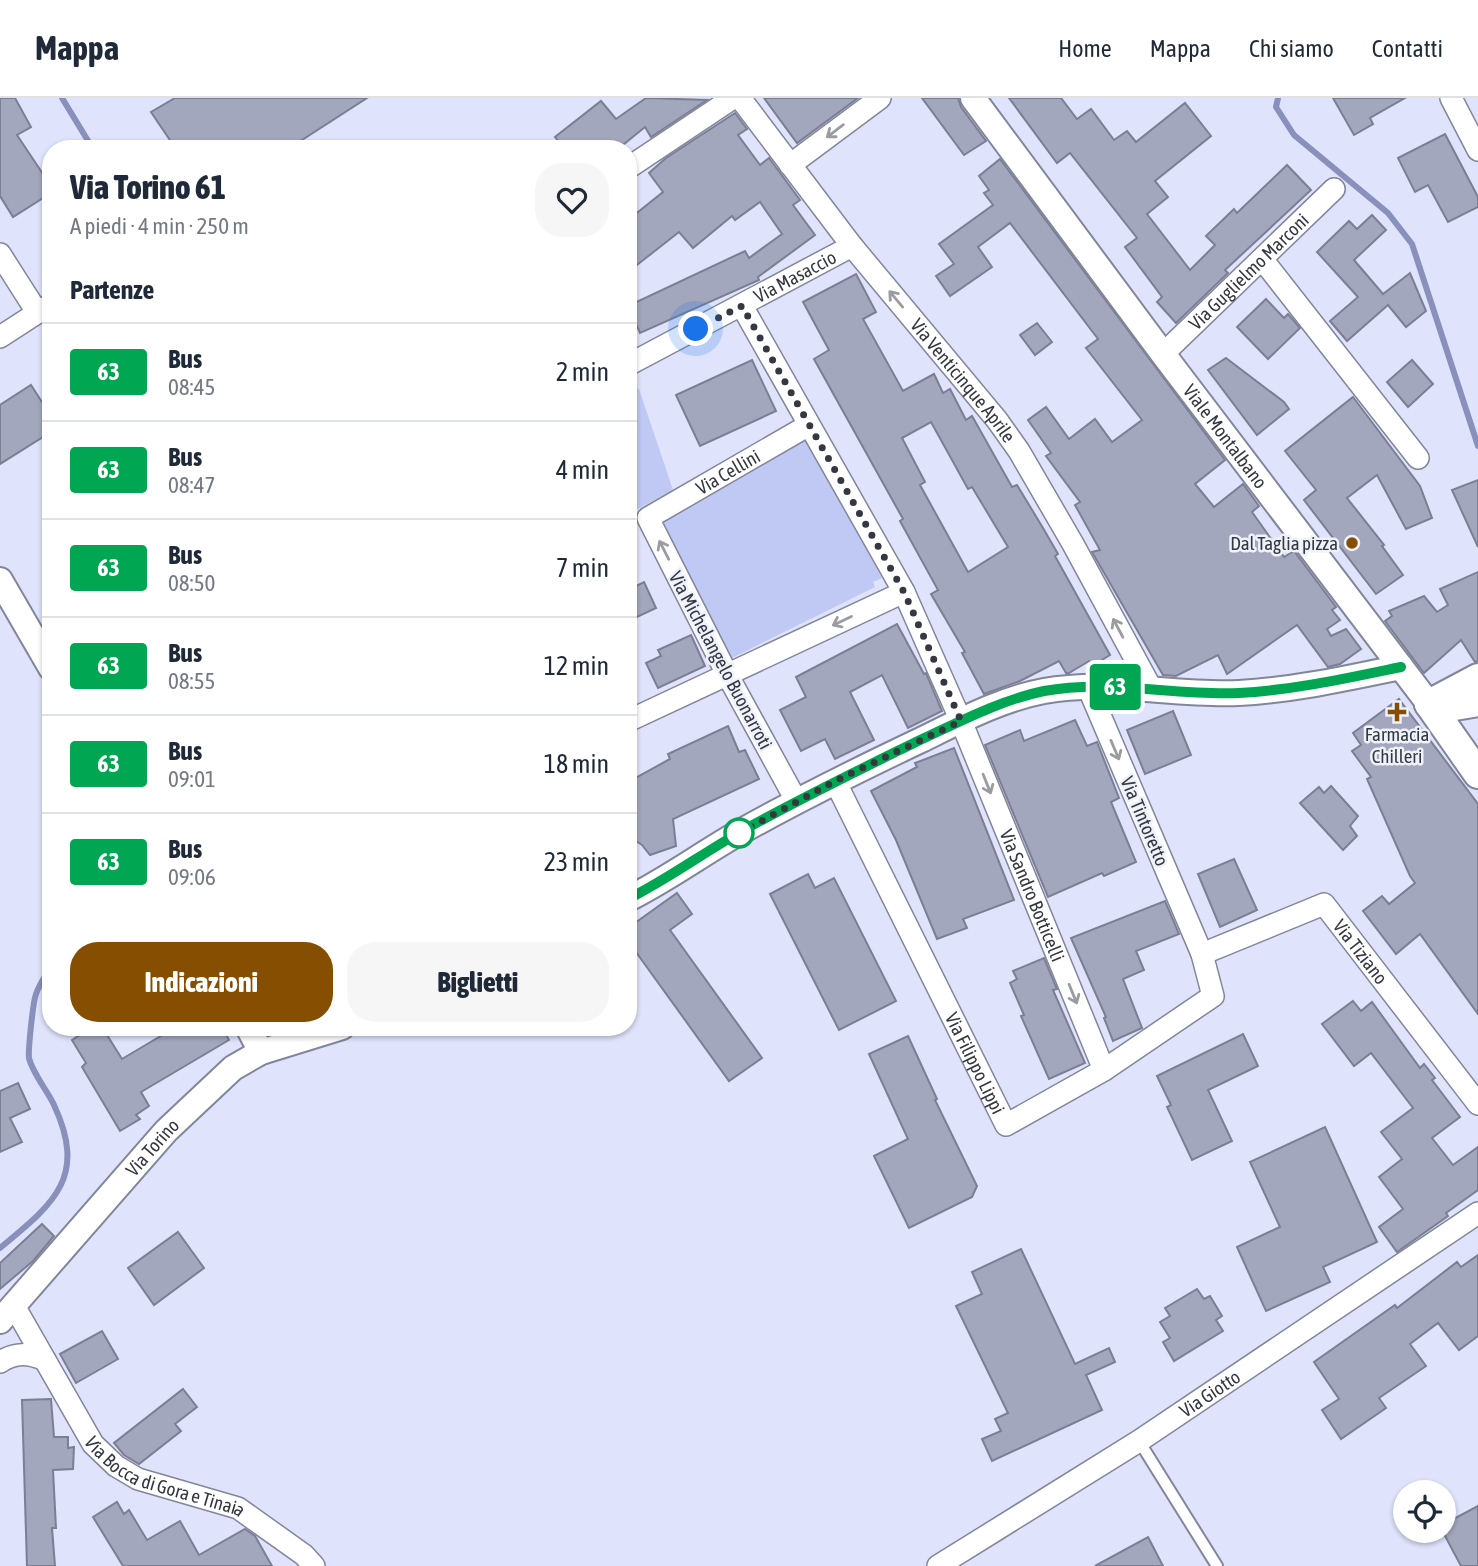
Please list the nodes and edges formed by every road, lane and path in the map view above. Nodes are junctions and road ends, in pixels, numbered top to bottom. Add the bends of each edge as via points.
1 (733, 98) edge
2 (740, 98) edge
3 (880, 98) edge
4 (973, 98) edge
5 (1451, 98) edge
6 (1478, 150) edge
7 (637, 162) edge
8 (790, 165) junction
9 (1334, 189) dead end
10 (852, 246) junction
11 (0, 254) edge
12 (1262, 259) junction
13 (42, 306) edge
14 (742, 306) junction
15 (42, 309) edge
16 (0, 337) edge
17 (1163, 354) junction
18 (637, 360) edge
19 (809, 425) junction
20 (1418, 458) dead end
21 (648, 518) joint
22 (0, 580) edge
23 (904, 592) junction
24 (42, 652) edge
25 (1401, 667) junction
26 (728, 676) junction
27 (1478, 678) edge
28 (1088, 687) junction
29 (1151, 688) junction
30 (1478, 702) edge
31 (1429, 704) junction
32 (637, 717) edge
33 (961, 721) junction
34 (1478, 774) edge
35 (835, 781) junction
36 (797, 802) junction
37 (637, 894) edge
38 (1202, 954) junction
39 (253, 1036) edge
40 (313, 1036) edge
41 (261, 1052) junction
42 (1104, 1070) junction
43 (1478, 1104) edge
44 (1478, 1213) edge
45 (6, 1313) edge
46 (45, 1360) junction
47 (0, 1362) edge
48 (1139, 1441) junction
49 (314, 1566) edge
50 (938, 1566) edge
51 (1217, 1566) edge

1 - 7 street
2 - 8 street, Via Venticinque Aprile
3 -> 8 street
4 - 17 street, Viale Montalbano
5 - 6 street
8 - 10 street, Via Venticinque Aprile
9 - 12 street, Via Guglielmo Marconi
10 - 14 street, Via Masaccio
29 -> 10 street, Via Venticinque Aprile via 1019,451
11 - 13 street
12 - 17 street, Via Guglielmo Marconi
12 - 20 street
14 - 18 street, Via Masaccio
14 - 19 street, Via Sandro Botticelli
15 - 16 street
17 - 25 street, Viale Montalbano
19 - 21 street, Via Cellini
19 - 23 street, Via Sandro Botticelli
26 -> 21 street, Via Michelangelo Buonarroti
22 - 24 street
23 -> 26 street
23 - 33 street, Via Sandro Botticelli
25 - 29 street via 1293,688 1238,693
25 - 31 street, Viale Montalbano
26 - 32 street
26 - 36 street, Via Michelangelo Buonarroti
27 - 31 main road
28 - 29 street
28 - 33 street via 1023,696
28 -> 38 street, Via Tintoretto
30 - 31 main road via 1449,707
31 - 34 main road, Viale Montalbano
33 - 35 street
33 -> 42 street, Via Sandro Botticelli
35 - 36 street
35 - 42 street, Via Filippo Lippi via 1006,1125
36 - 37 street
38 - 42 street, Via Filippo Lippi via 1213,996
38 - 43 street, Via Tiziano via 1324,904
39 - 41 street
40 - 41 street, Via Torino
41 - 45 street, Via Torino via 233,1068 166,1131
44 - 48 street, Via Giotto
45 - 46 street, Via Bocca di Gora e Tinaia
46 - 47 street via 16,1354
46 - 49 street, Via Bocca di Gora e Tinaia via 93,1444 116,1466 138,1479 238,1508
48 - 50 street, Via Giotto
48 - 51 lane

